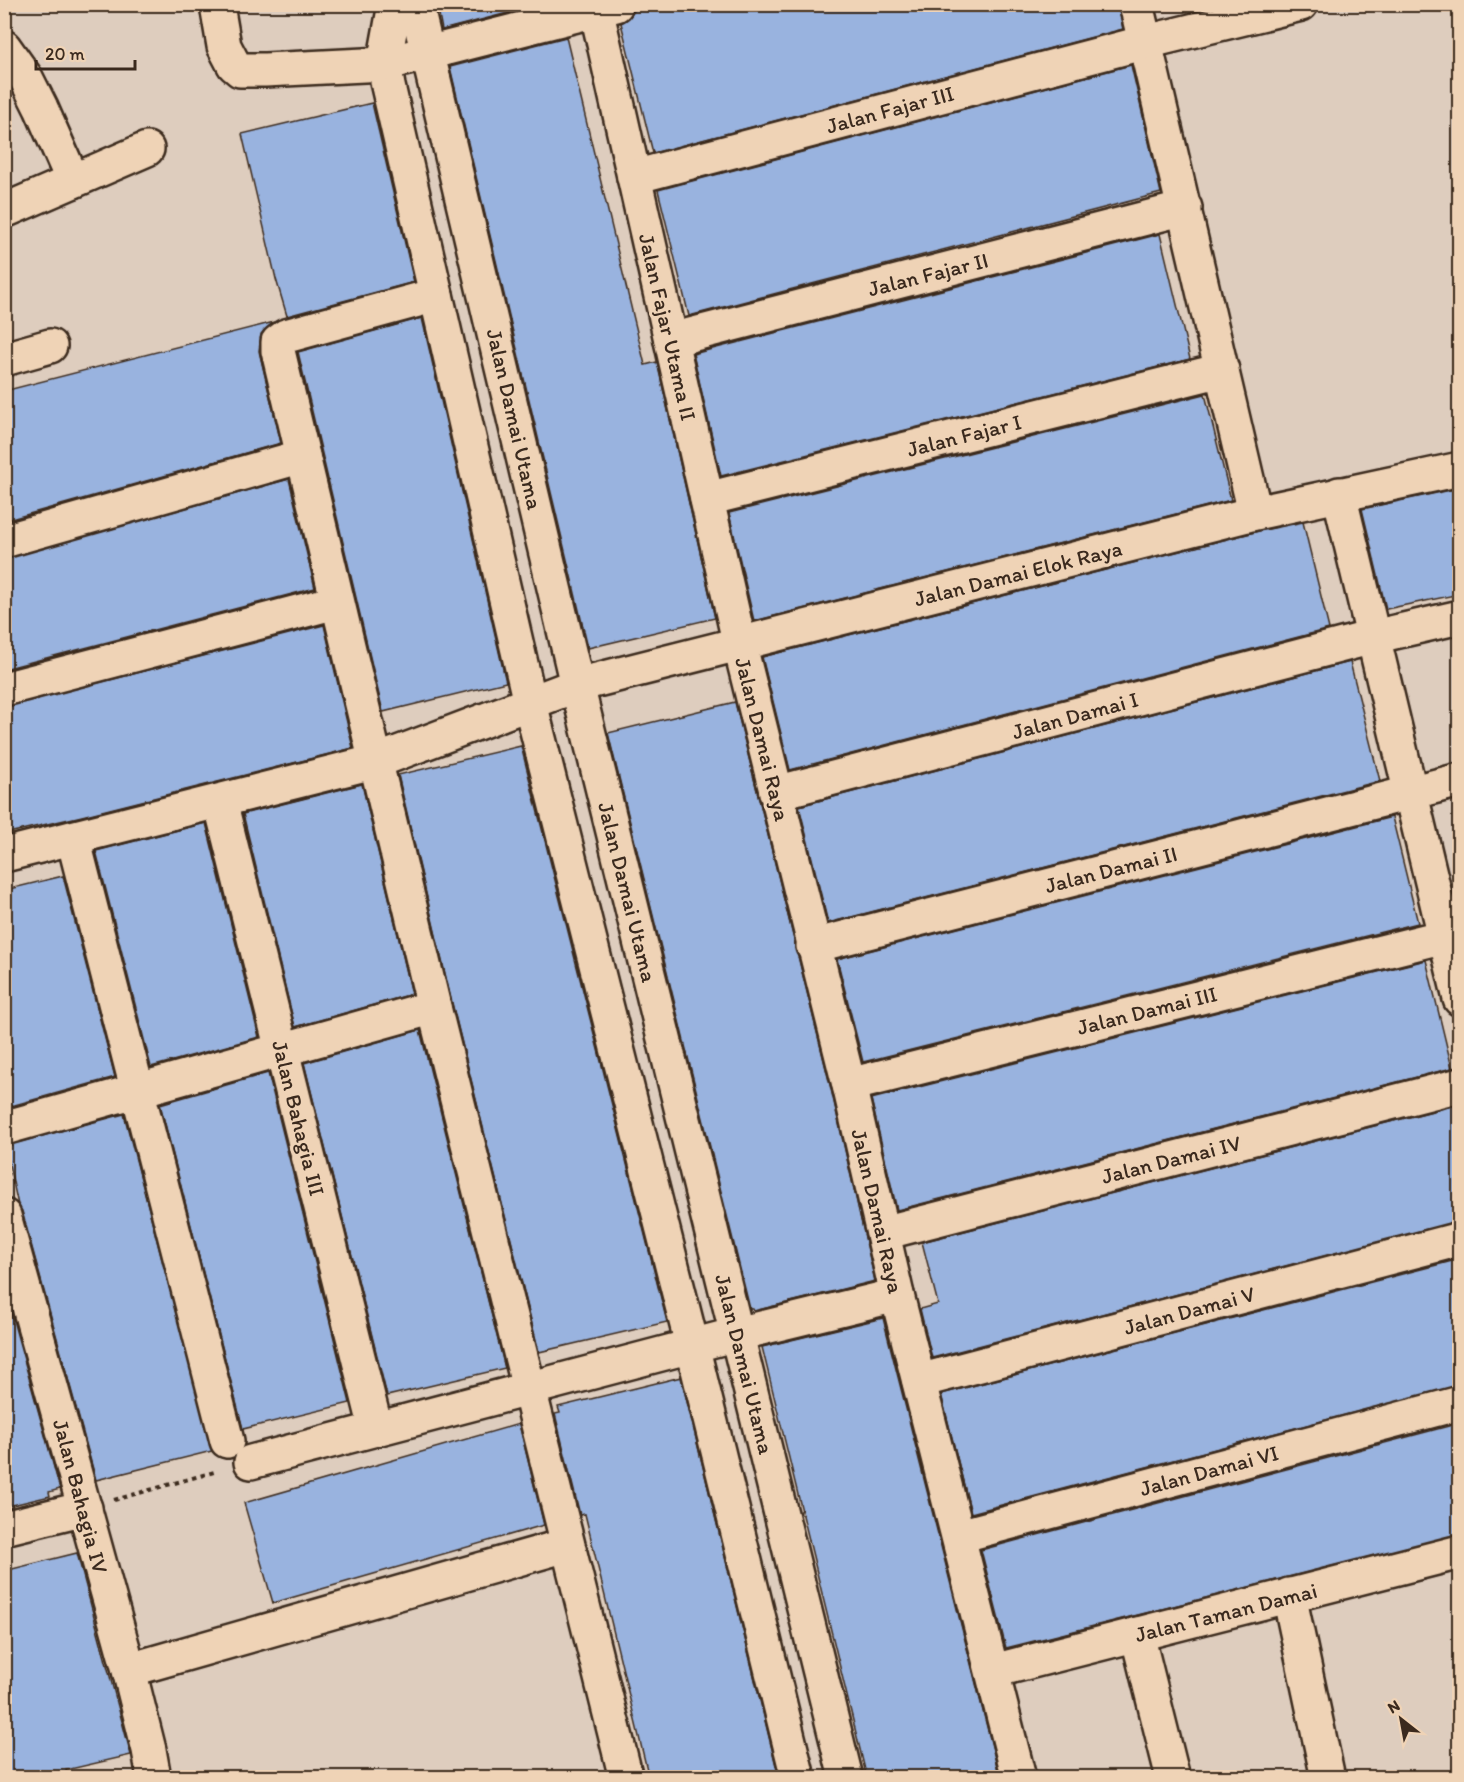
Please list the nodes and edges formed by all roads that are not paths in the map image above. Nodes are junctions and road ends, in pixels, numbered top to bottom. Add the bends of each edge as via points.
1 (395, 4) edge
2 (416, 4) edge
3 (1136, 4) edge
4 (1301, 4) edge
5 (217, 5) edge
6 (603, 6) edge
7 (1146, 42) junction
8 (4, 47) edge
9 (428, 54) junction
10 (384, 64) junction
11 (147, 149) dead end
12 (634, 177) junction
13 (73, 181) junction
14 (1185, 208) junction
15 (4, 211) edge
16 (436, 294) junction
17 (671, 340) junction
18 (50, 346) dead end
19 (4, 359) edge
20 (1222, 370) junction
21 (303, 456) junction
22 (1460, 469) edge
23 (1339, 494) junction
24 (707, 499) junction
25 (1255, 513) junction
26 (4, 541) edge
27 (336, 602) junction
28 (1460, 617) edge
29 (1373, 637) junction
30 (740, 644) junction
31 (577, 685) junction
32 (4, 690) edge
33 (530, 703) junction
34 (377, 761) junction
35 (1460, 780) edge
36 (1410, 792) junction
37 (776, 793) junction
38 (221, 804) junction
39 (73, 838) junction
40 (4, 855) edge
41 (1444, 936) junction
42 (813, 946) junction
43 (1460, 999) edge
44 (434, 1007) junction
45 (283, 1050) junction
46 (849, 1084) junction
47 (1460, 1084) edge
48 (139, 1090) junction
49 (4, 1128) edge
50 (4, 1216) edge
51 (883, 1233) junction
52 (1460, 1239) edge
53 (897, 1295) junction
54 (737, 1334) junction
55 (692, 1345) junction
56 (919, 1381) junction
57 (528, 1389) junction
58 (1460, 1403) edge
59 (376, 1429) junction
60 (85, 1508) junction
61 (4, 1528) edge
62 (958, 1536) junction
63 (567, 1545) junction
64 (1460, 1552) edge
65 (1289, 1595) junction
66 (1137, 1634) junction
67 (129, 1670) junction
68 (993, 1671) junction
69 (154, 1778) edge
70 (626, 1778) edge
71 (798, 1778) edge
72 (846, 1778) edge
73 (1019, 1778) edge
74 (1173, 1778) edge
75 (1328, 1778) edge

1 - 10 street, Jalan Damai Utama
2 - 9 street, Jalan Damai Utama
3 - 7 street
4 - 7 street, Jalan Fajar III
5 - 10 street via 224,46 240,70
6 - 9 street
6 - 12 street, Jalan Fajar Utama II
7 - 12 street, Jalan Fajar III
7 - 14 street
8 - 13 street via 26,78
9 - 10 street
9 - 31 street, Jalan Damai Utama
10 - 16 street, Jalan Damai Utama
11 - 13 street
12 - 17 street, Jalan Fajar Utama II
13 - 15 street
14 - 17 street, Jalan Fajar II
14 - 20 street
16 - 21 street via 286,336 278,342
16 - 33 street, Jalan Damai Utama
17 - 24 street, Jalan Fajar Utama II
18 - 19 street
20 - 24 street, Jalan Fajar I
20 - 25 street
21 - 26 street
21 - 27 street
22 - 23 street, Jalan Damai Elok Raya
23 - 25 street, Jalan Damai Elok Raya
23 - 29 street
24 - 30 street, Jalan Fajar Utama II
25 - 30 street, Jalan Damai Elok Raya
27 - 32 street
27 - 34 street
28 - 29 street, Jalan Damai I
29 - 36 street
29 - 37 street, Jalan Damai I
30 - 31 street, Jalan Damai Elok Raya
30 - 37 street, Jalan Damai Raya
31 - 33 street, Jalan Damai Elok Raya
31 - 54 street, Jalan Damai Utama
33 - 34 street, Jalan Damai Elok Raya
33 - 55 street, Jalan Damai Utama
34 - 38 street, Jalan Damai Elok Raya
34 - 44 street
35 - 36 street, Jalan Damai II
36 - 41 street
36 - 42 street, Jalan Damai II
37 - 42 street, Jalan Damai Raya
38 - 39 street, Jalan Damai Elok Raya
38 - 45 street, Jalan Bahagia III
39 - 40 street, Jalan Damai Elok Raya
39 - 48 street
41 - 43 street
41 - 46 street, Jalan Damai III
42 - 46 street, Jalan Damai Raya
44 - 45 street
44 - 57 street
45 - 48 street
45 - 59 street, Jalan Bahagia III
46 - 51 street, Jalan Damai Raya
47 - 51 street, Jalan Damai IV
48 - 49 street
48 - 59 street via 233,1458
50 - 60 street, Jalan Bahagia IV
51 - 53 street, Jalan Damai Raya
52 - 56 street, Jalan Damai V
53 - 54 street
53 - 56 street, Jalan Damai Raya
54 - 55 street
54 - 72 street, Jalan Damai Utama
55 - 57 street
55 - 71 street, Jalan Damai Utama
56 - 62 street, Jalan Damai Raya
57 - 59 street
57 - 63 street
58 - 62 street, Jalan Damai VI
60 - 61 street
60 - 67 street, Jalan Bahagia IV
62 - 68 street, Jalan Damai Raya
63 - 67 street
63 - 70 street
64 - 65 street, Jalan Taman Damai
65 - 66 street, Jalan Taman Damai
65 - 75 street
66 - 68 street, Jalan Taman Damai
66 - 74 street
67 - 69 street, Jalan Bahagia IV
68 - 73 street, Jalan Damai Raya

